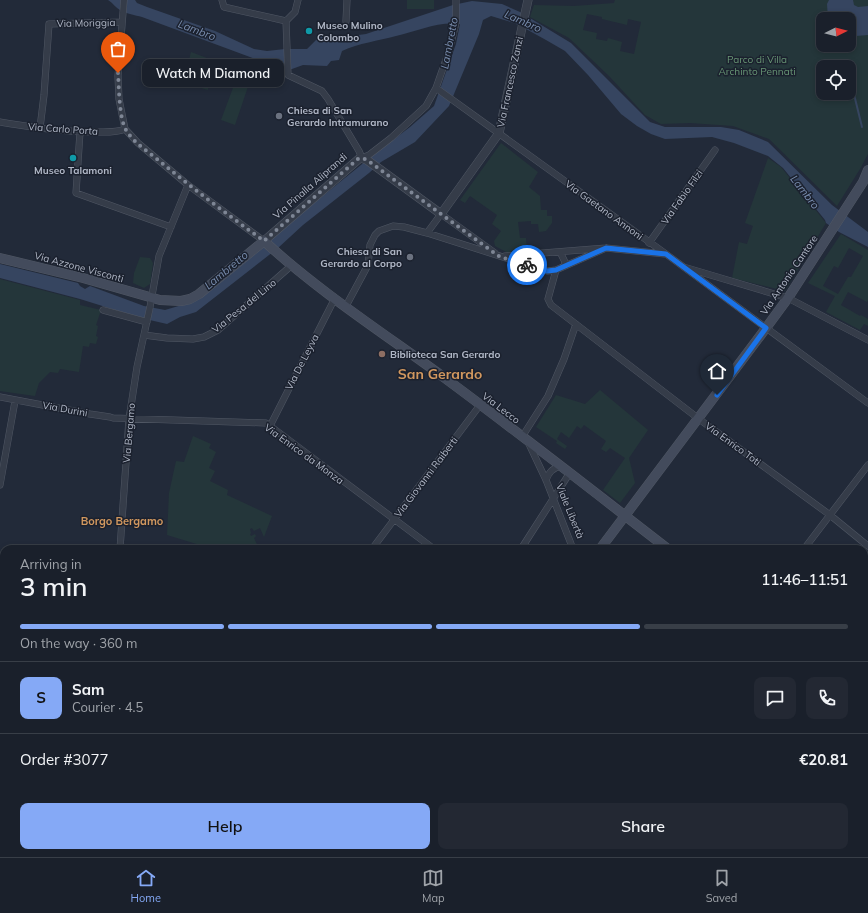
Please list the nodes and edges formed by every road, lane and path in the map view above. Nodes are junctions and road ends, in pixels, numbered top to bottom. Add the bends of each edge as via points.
1 (124, 0) edge
2 (222, 0) edge
3 (298, 0) edge
4 (347, 0) edge
5 (528, 0) edge
6 (455, 3) edge
7 (286, 21) junction
8 (346, 21) dead end
9 (122, 22) junction
10 (437, 89) junction
11 (0, 122) edge
12 (40, 128) junction
13 (126, 129) junction
14 (80, 132) junction
15 (499, 134) junction
16 (715, 150) dead end
17 (364, 159) junction
18 (868, 170) edge
19 (865, 180) edge
20 (188, 185) junction
21 (441, 214) junction
22 (171, 227) junction
23 (427, 233) junction
24 (265, 242) junction
25 (650, 243) junction
26 (606, 248) junction
27 (560, 252) junction
28 (542, 254) junction
29 (666, 254) junction
30 (500, 257) junction
31 (0, 258) edge
32 (292, 265) junction
33 (564, 266) junction
34 (682, 266) junction
35 (539, 268) junction
36 (556, 270) junction
37 (335, 298) junction
38 (788, 298) junction
39 (151, 303) junction
40 (346, 306) junction
41 (103, 310) dead end
42 (147, 321) junction
43 (576, 324) junction
44 (766, 328) junction
45 (144, 335) junction
46 (868, 340) edge
47 (0, 398) edge
48 (15, 400) junction
49 (868, 403) edge
50 (480, 406) junction
51 (130, 419) junction
52 (698, 419) junction
53 (270, 426) junction
54 (525, 440) junction
55 (868, 464) edge
56 (560, 466) junction
57 (570, 474) junction
58 (546, 480) junction
59 (0, 485) edge
60 (554, 498) junction
61 (830, 515) junction
62 (625, 516) junction
63 (394, 520) junction
64 (120, 545) edge
65 (375, 545) edge
66 (428, 545) edge
67 (523, 545) edge
68 (572, 545) edge
69 (603, 545) edge
70 (663, 545) edge
71 (807, 545) edge
72 (867, 545) edge

1 - 9 street
2 - 7 street via 224,7
3 - 7 street via 295,12
4 - 8 street
5 - 15 street, Via Francesco Zanzi
6 - 10 street, Via Pinalla Aliprandi via 456,23
7 - 17 street via 288,73 322,91
9 - 12 street, Via Moriggia via 49,24
9 - 13 street via 118,82
10 - 15 street, Via Gaetano Annoni
10 - 17 street, Via Pinalla Aliprandi via 426,106 408,124
11 - 12 street, Via Carlo Porta
12 - 14 street, Via Carlo Porta
13 - 14 street, Via Carlo Porta via 116,132
13 - 20 street via 138,143
14 - 22 street via 76,193
15 - 21 street, Via Francesco Zanzi
15 - 25 street, Via Gaetano Annoni
16 - 25 street, Via Fabio Filzi
17 - 21 street
17 - 24 street, Via Pinalla Aliprandi via 358,159
18 - 19 main road, Via Antonio Cantore
19 - 38 main road, Via Antonio Cantore
20 - 22 street, Via Bergamo
20 - 24 street
21 - 23 street
21 - 30 street
22 - 39 street, Via Bergamo via 159,256
23 - 30 street
23 - 40 street via 393,226 379,231 370,245 368,265
24 - 32 main road, Via Lecco
24 - 39 main road, Via Pinalla Aliprandi via 194,297
25 - 29 street, Via Gaetano Annoni
26 - 27 street
26 - 29 street
26 - 33 street
27 - 28 street
27 - 33 street via 565,262
28 - 30 street
28 - 35 street via 539,257
29 - 34 street, Via Gaetano Annoni
30 - 35 street
31 - 39 main road, Via Azzone Visconti via 83,278
32 - 37 main road, Via Lecco
32 - 45 street, Via Pesa del Lino via 218,330 204,337 183,339
33 - 36 street
34 - 38 street
34 - 44 street, Via Gaetano Annoni
35 - 36 street via 547,271
36 - 43 street, Via Enrico Toti via 549,302
37 - 40 main road, Via Lecco
37 - 53 street, Via De Leyva
38 - 44 main road, Via Antonio Cantore
38 - 46 street
39 - 42 street, Via Bergamo
40 - 50 main road, Via Lecco
41 - 42 street
42 - 45 street, Via Bergamo
43 - 52 street, Via Enrico Toti
43 - 54 street via 548,396
44 - 49 street, Via Gaetano Annoni
44 - 52 main road, Via Antonio Cantore
45 - 51 street, Via Bergamo
47 - 48 street, Via Durini
48 - 51 street, Via Durini
48 - 59 street
50 - 54 main road, Via Lecco
50 - 63 street, Via Giovanni Raiberti
51 - 53 street, Via Enrico da Monza via 266,423
51 - 64 street, Via Bergamo
52 - 61 street, Via Enrico Toti
52 - 62 main road, Via Antonio Cantore
53 - 63 street, Via Enrico da Monza
54 - 56 main road, Via Lecco
54 - 58 street, Viale Libertà
55 - 61 street
56 - 57 main road, Via Lecco
56 - 58 street, Viale Libertà via 553,469
57 - 60 street
57 - 62 main road, Via Lecco
58 - 60 street, Viale Libertà
60 - 67 street
60 - 68 street, Viale Libertà
61 - 71 street
61 - 72 street, Via Enrico Toti
62 - 69 main road, Via Antonio Cantore
62 - 70 main road, Via Lecco
63 - 65 street, Via Giovanni Raiberti
63 - 66 street, Via Enrico da Monza

